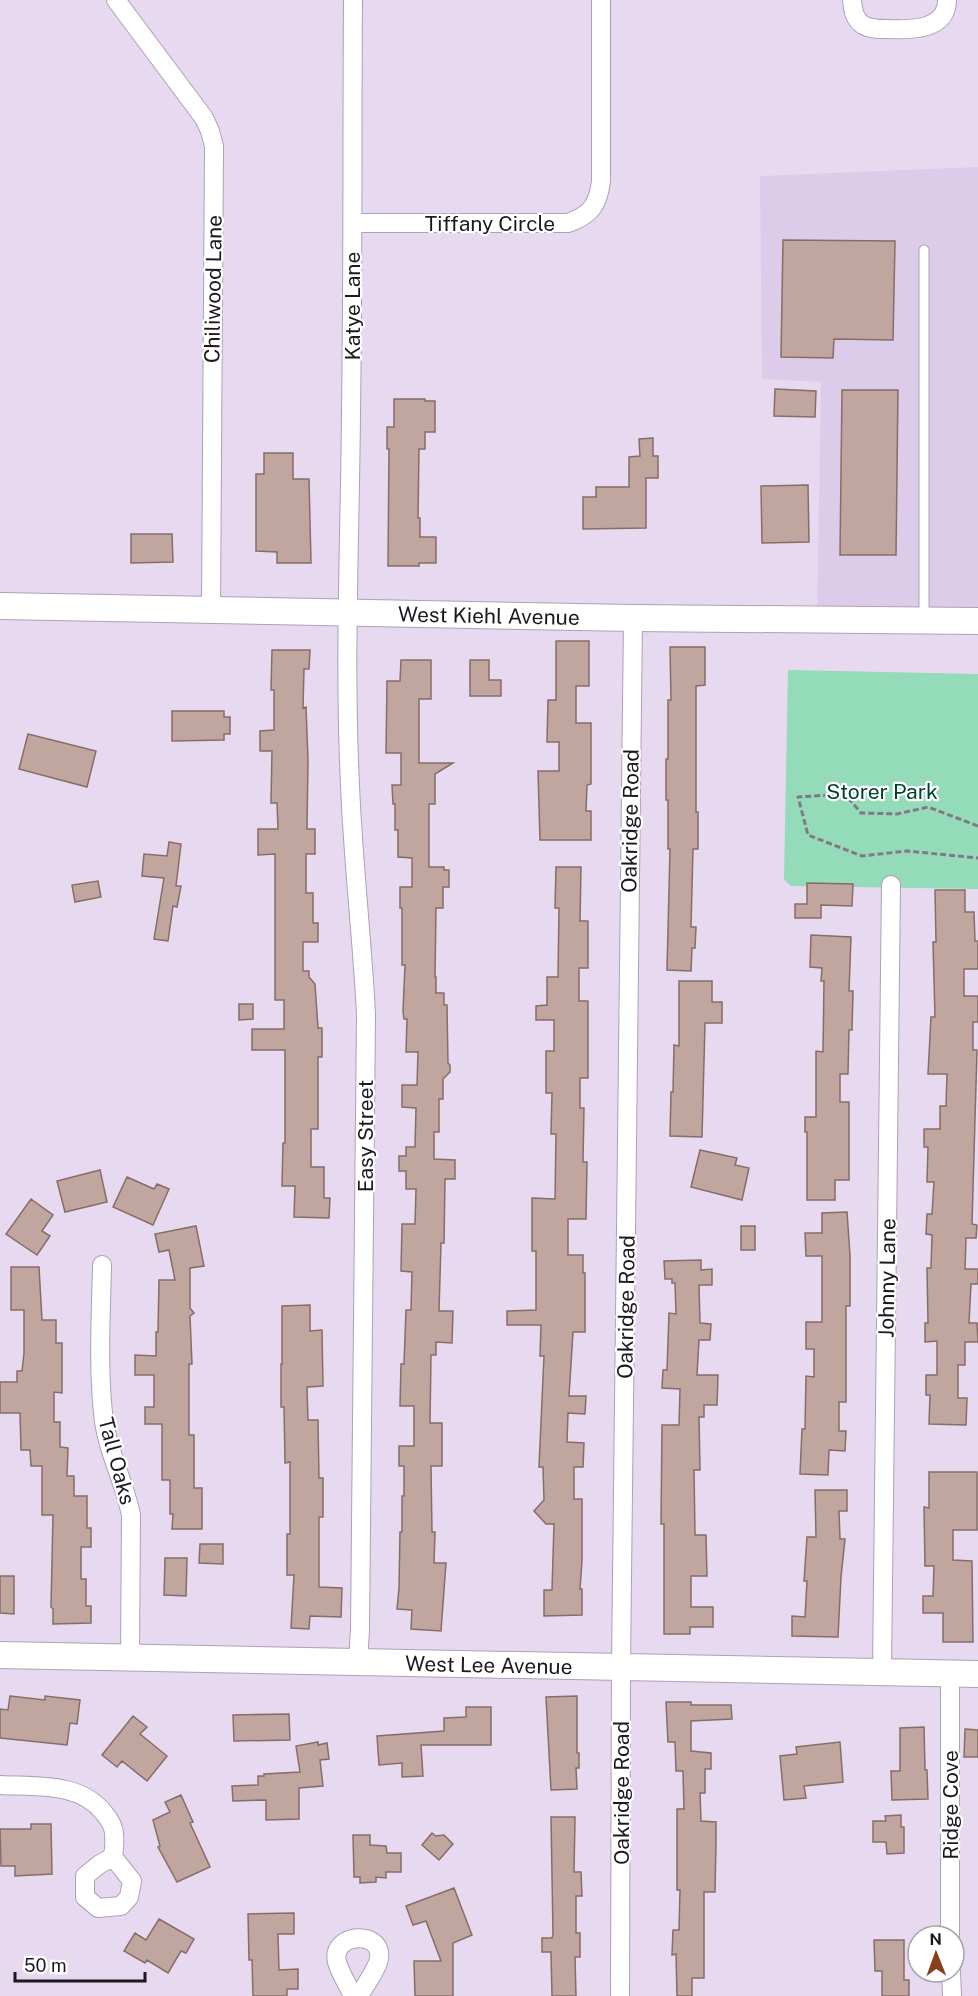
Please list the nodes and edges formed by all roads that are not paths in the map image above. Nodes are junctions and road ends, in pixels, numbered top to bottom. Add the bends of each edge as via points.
1 (116, 0) edge
2 (353, 0) edge
3 (601, 0) edge
4 (852, 0) edge
5 (947, 0) edge
6 (353, 223) junction
7 (924, 250) dead end
8 (0, 606) edge
9 (211, 609) junction
10 (346, 612) junction
11 (633, 618) junction
12 (924, 621) junction
13 (978, 621) edge
14 (891, 885) dead end
15 (102, 1265) dead end
16 (0, 1655) edge
17 (130, 1657) junction
18 (358, 1662) junction
19 (621, 1666) junction
20 (882, 1671) junction
21 (950, 1673) junction
22 (978, 1674) edge
23 (0, 1785) edge
24 (113, 1857) dead end
25 (950, 1924) edge
26 (353, 1996) edge
27 (359, 1996) edge
28 (620, 1996) edge

1 - 9 street, Chiliwood Lane via 204,118 214,146
2 - 6 street, Katye Lane
3 - 6 street, Tiffany Circle via 600,196 582,218 568,223
4 - 5 street via 856,18 864,26 898,30 933,24 942,17
6 - 10 street, Katye Lane
7 - 12 lane
8 - 9 street, West Kiehl Avenue
9 - 10 street, West Kiehl Avenue
10 - 11 street, West Kiehl Avenue
10 - 18 street, Easy Street via 350,786 366,1014
11 - 12 street, West Kiehl Avenue
11 - 19 street, Oakridge Road
12 - 13 street, West Kiehl Avenue
14 - 20 street, Johnny Lane
15 - 17 street, Tall Oaks via 103,1413 108,1443 131,1515
16 - 17 street, West Lee Avenue
17 - 18 street, West Lee Avenue
18 - 19 street, West Lee Avenue
19 - 20 street, West Lee Avenue
19 - 28 street, Oakridge Road
20 - 21 street, West Lee Avenue
21 - 22 street, West Lee Avenue
21 - 25 street, Ridge Cove
23 - 24 street via 58,1788 88,1798 109,1819 114,1832
26 - 27 street via 337,1953 348,1939 358,1937 377,1946 379,1959

